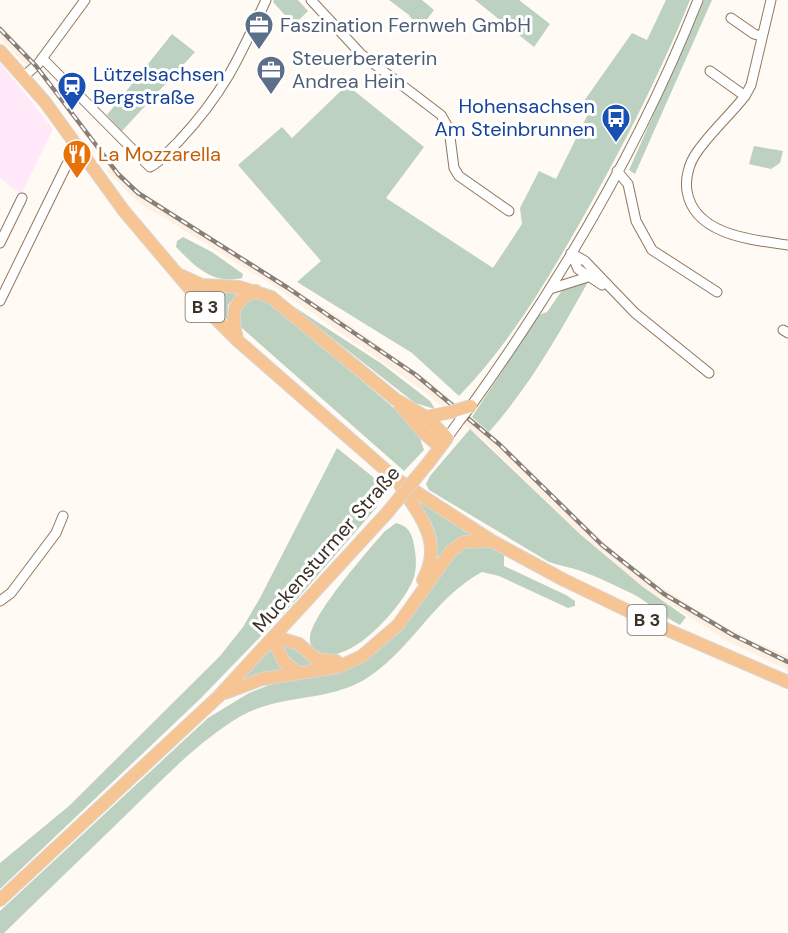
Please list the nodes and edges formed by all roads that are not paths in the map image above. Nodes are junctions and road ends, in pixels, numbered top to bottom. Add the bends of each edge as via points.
1 (85, 0) edge
2 (266, 0) edge
3 (310, 0) edge
4 (698, 0) edge
5 (771, 0) edge
6 (731, 18) dead end
7 (761, 36) junction
8 (0, 51) edge
9 (42, 58) junction
10 (710, 71) dead end
11 (28, 75) junction
12 (745, 96) junction
13 (80, 150) junction
14 (617, 171) junction
15 (22, 198) dead end
16 (509, 211) dead end
17 (3, 231) edge
18 (0, 243) edge
19 (788, 245) edge
20 (571, 253) junction
21 (173, 272) junction
22 (588, 278) junction
23 (550, 289) junction
24 (609, 289) junction
25 (256, 291) junction
26 (717, 292) dead end
27 (0, 301) edge
28 (237, 340) junction
29 (709, 373) dead end
30 (395, 399) junction
31 (471, 406) joint
32 (456, 416) junction
33 (426, 417) junction
34 (443, 442) junction
35 (396, 479) junction
36 (63, 516) dead end
37 (492, 541) junction
38 (0, 601) edge
39 (297, 614) junction
40 (275, 638) junction
41 (299, 644) junction
42 (297, 672) junction
43 (788, 682) edge
44 (219, 696) junction
45 (0, 900) edge

1 - 9 street
2 - 9 street via 234,70 214,100 150,167
3 - 16 street via 361,54 435,109 449,129 454,168 459,176
4 - 14 street
5 - 7 street
6 - 7 street
7 - 12 street
8 - 11 main road, B 3
9 - 11 street
10 - 12 street
11 - 13 main road, B 3
12 - 19 street via 696,153 685,179 690,205 700,217 733,236
13 - 21 main road, B 3
13 - 27 street via 67,164
14 - 20 street
14 - 26 street via 628,184 636,221 652,250
15 - 17 street
17 - 18 street
20 - 22 street
20 - 23 street
20 - 24 street via 585,261
21 - 25 main road via 202,285
21 - 28 main road, B 3
22 - 23 street
22 - 24 street
23 - 31 street
24 - 29 street
25 - 28 main road via 235,304 232,321
25 - 30 main road via 285,308
28 - 35 main road, B 3
30 - 33 main road
30 - 34 main road via 425,434
31 - 32 main road, bridge
32 - 33 main road
32 - 34 street, Muckensturmer Straße
33 - 34 main road
34 - 39 main road, Muckensturmer Straße, bridge via 387,513
35 - 37 main road, B 3
35 - 41 main road via 422,517 432,544 430,564 420,585 383,633 351,657 324,662
36 - 38 street via 56,533 11,593
37 - 42 main road via 464,542 451,551 399,625 362,656 338,667
37 - 43 main road, B 3 via 654,624
39 - 40 main road, Muckensturmer Straße
39 - 41 main road
40 - 41 main road
40 - 42 main road via 284,662
40 - 44 main road, Muckensturmer Straße
42 - 44 main road via 262,679
44 - 45 main road, Muckensturmer Straße

